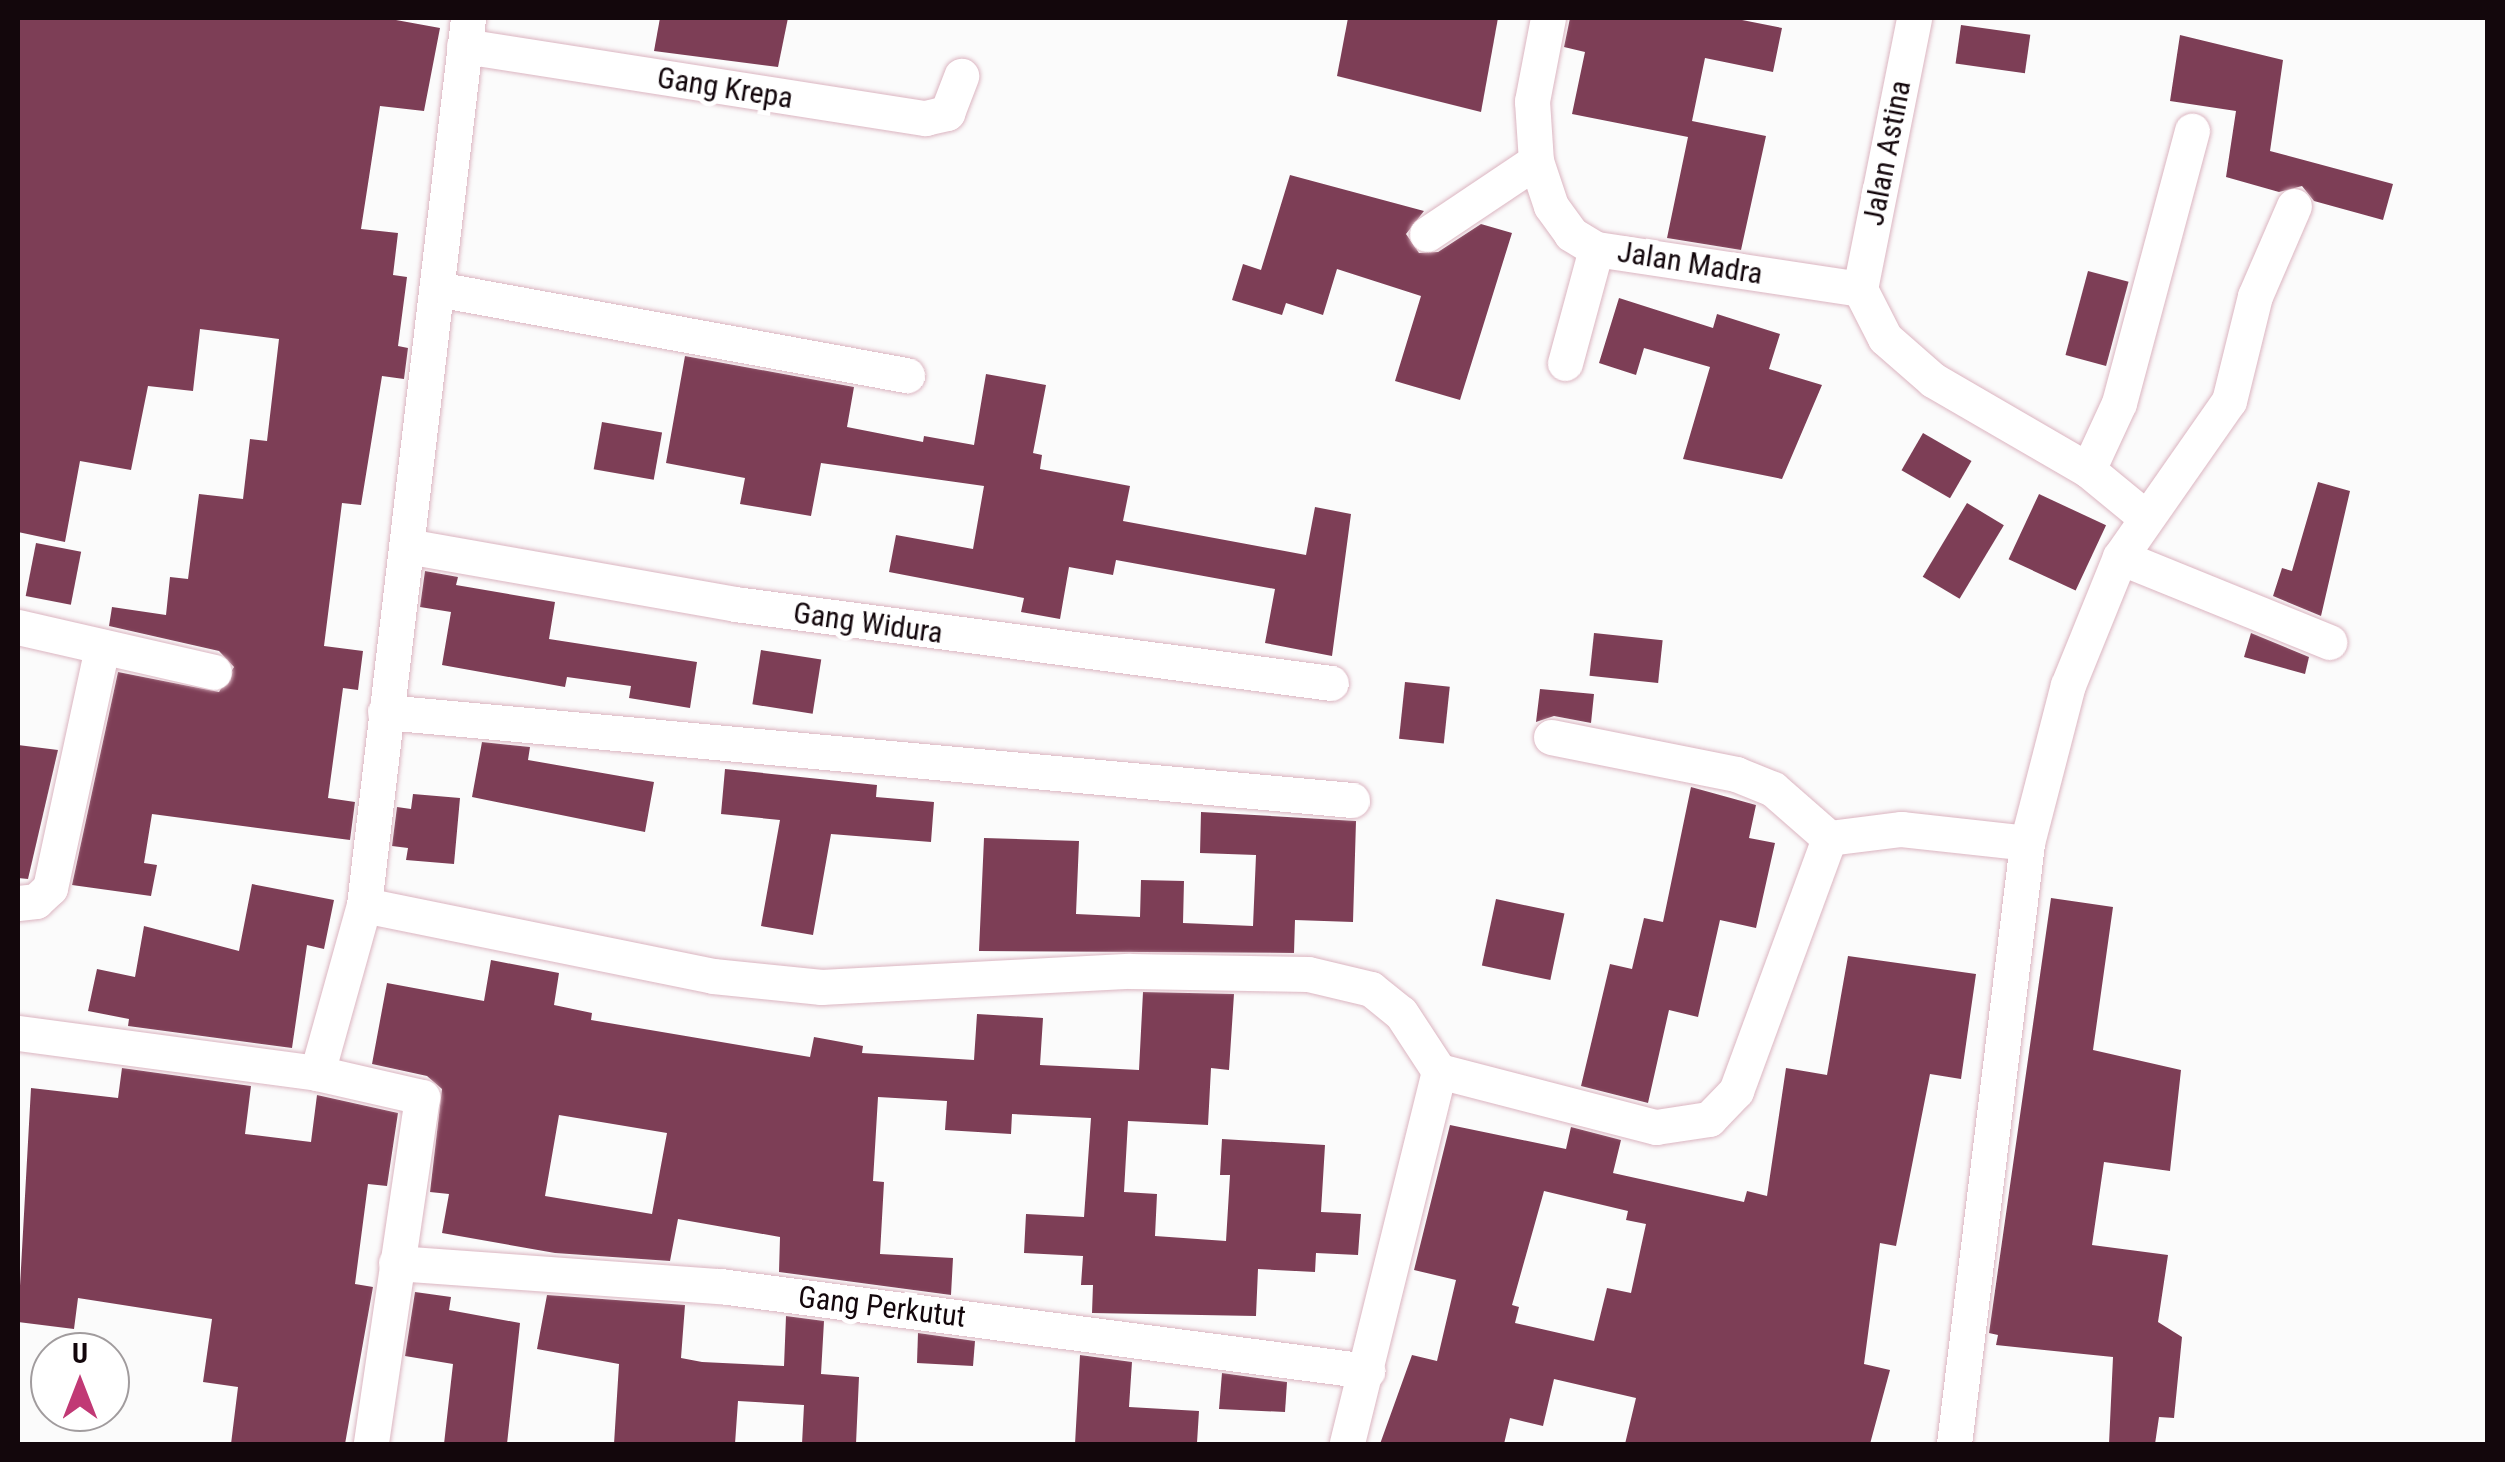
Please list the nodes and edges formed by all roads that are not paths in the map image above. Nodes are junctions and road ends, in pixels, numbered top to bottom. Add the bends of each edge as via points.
1 (1548, 18) edge
2 (1914, 18) edge
3 (466, 32) edge
4 (961, 76) dead end
5 (2192, 132) dead end
6 (1536, 161) junction
7 (2294, 206) dead end
8 (1427, 234) dead end
9 (1596, 249) junction
10 (437, 289) junction
11 (1860, 290) junction
12 (1565, 363) dead end
13 (907, 375) dead end
14 (2088, 470) junction
15 (2144, 516) junction
16 (407, 546) junction
17 (2120, 557) junction
18 (18, 627) edge
19 (2329, 642) dead end
20 (102, 647) junction
21 (214, 672) dead end
22 (1330, 683) dead end
23 (385, 712) junction
24 (1551, 737) dead end
25 (1352, 800) dead end
26 (1829, 838) junction
27 (2027, 844) junction
28 (18, 903) edge
29 (364, 905) junction
30 (18, 1033) edge
31 (1439, 1071) junction
32 (317, 1073) junction
33 (396, 1263) junction
34 (1366, 1371) junction
35 (371, 1444) edge
36 (1347, 1444) edge
37 (1954, 1444) edge

1 - 6 street, Jalan Madra via 1532,102
2 - 11 street, Jalan Astina
3 - 4 street, Gang Krepa via 924,118 947,113
3 - 10 street
5 - 14 street via 2119,403
6 - 8 street
6 - 9 street, Jalan Madra via 1551,206 1571,234
7 - 15 street via 2260,280 2229,401 2195,457
9 - 11 street, Jalan Madra
9 - 12 street
10 - 13 street
10 - 16 street
11 - 14 street via 1886,338 1933,380
14 - 15 street
15 - 17 street
16 - 22 street, Gang Widura via 735,604
16 - 23 street
17 - 19 street
17 - 27 street via 2068,686
18 - 20 street
20 - 21 street
20 - 28 street via 50,888 36,901
23 - 25 street
23 - 29 street
24 - 26 street via 1736,774 1772,789
26 - 27 street via 1902,829
26 - 31 street via 1736,1090 1709,1119 1656,1128
27 - 37 street
29 - 31 street via 712,976 821,987 1130,971 1339,978 1371,989 1401,1013
29 - 32 street
30 - 32 street
31 - 34 street
32 - 33 street via 422,1097
33 - 34 street, Gang Perkutut via 720,1286
33 - 35 street
34 - 36 street

